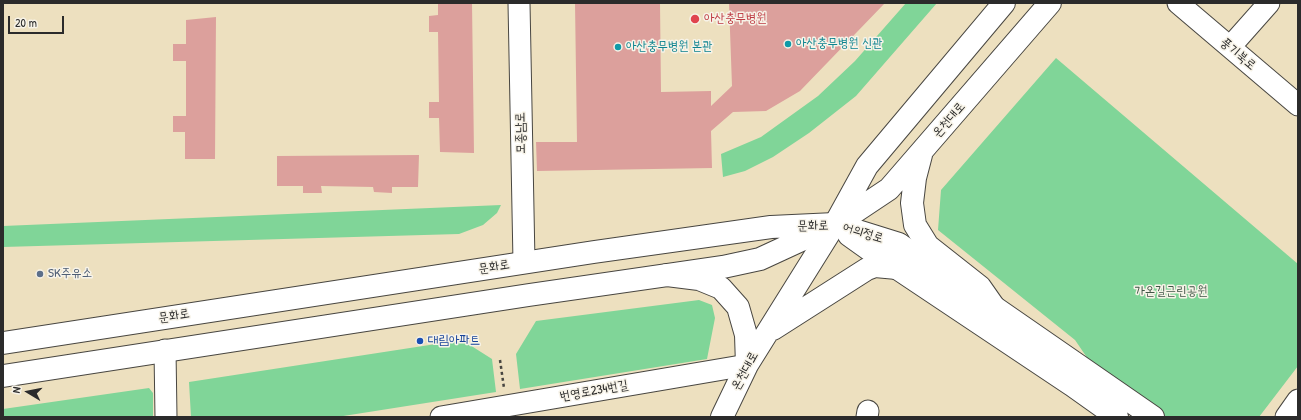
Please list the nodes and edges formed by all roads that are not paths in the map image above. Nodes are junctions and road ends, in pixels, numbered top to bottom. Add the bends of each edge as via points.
1 (519, 3) edge
2 (1004, 3) edge
3 (1050, 3) edge
4 (1178, 3) edge
5 (1270, 3) edge
6 (1230, 47) junction
7 (1298, 105) edge
8 (922, 152) junction
9 (836, 224) junction
10 (524, 262) junction
11 (897, 268) junction
12 (666, 275) junction
13 (994, 307) junction
14 (767, 333) junction
15 (3, 343) edge
16 (165, 350) junction
17 (747, 365) junction
18 (3, 376) edge
19 (1078, 377) junction
20 (1298, 400) edge
21 (166, 417) edge
22 (441, 417) edge
23 (722, 417) edge
24 (1117, 417) edge
25 (1153, 417) edge
26 (1286, 417) edge

1 - 10 street, 모종남로
2 - 9 main road, 온천대로 via 867,166
3 - 8 main road, 온천대로
4 - 6 street, 풍기북로
5 - 6 street
6 - 7 street, 풍기북로
8 - 9 main road, 온천대로 via 889,190
8 - 13 main road via 912,203 915,225 928,246 980,287
9 - 10 main road, 문화로 via 771,227
9 - 11 main road, 어의정로
9 - 12 main road, 문화로 via 760,258 723,267
9 - 13 main road, 어의정로 via 899,244 979,300
9 - 14 main road, 온천대로
10 - 15 main road, 문화로
11 - 14 main road via 876,266 867,270
11 - 19 main road, 어의정로
12 - 16 main road, 문화로
12 - 17 main road via 698,279 721,288 738,306 746,335
13 - 19 main road, 어의정로
14 - 17 main road, 온천대로
16 - 18 main road, 문화로
16 - 21 street
17 - 22 street, 번영로234번길
17 - 23 main road, 온천대로
19 - 24 main road, 어의정로
19 - 25 main road, 어의정로
20 - 26 street

